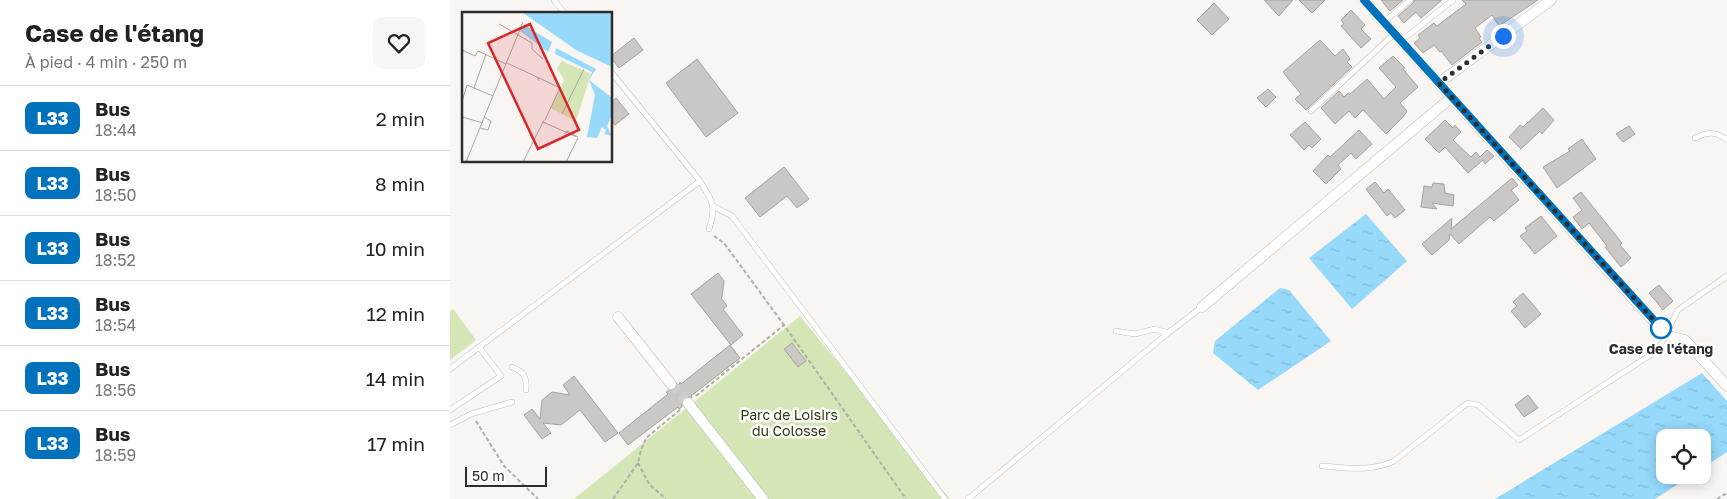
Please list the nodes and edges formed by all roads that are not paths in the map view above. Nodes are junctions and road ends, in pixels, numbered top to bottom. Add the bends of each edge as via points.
1 (554, 0) edge
2 (1364, 0) edge
3 (1410, 0) edge
4 (1453, 0) edge
5 (1552, 0) edge
6 (563, 12) edge
7 (1384, 22) junction
8 (1398, 37) junction
9 (612, 73) edge
10 (1439, 83) junction
11 (1452, 97) junction
12 (1311, 111) dead end
13 (1696, 138) dead end
14 (1727, 140) edge
15 (700, 181) junction
16 (713, 206) junction
17 (709, 229) dead end
18 (1727, 276) edge
19 (1202, 307) joint
20 (618, 317) dead end
21 (1116, 331) dead end
22 (1663, 331) junction
23 (1168, 334) junction
24 (480, 347) junction
25 (512, 367) dead end
26 (450, 369) edge
27 (671, 384) tunnel mouth
28 (1727, 386) edge
29 (526, 390) dead end
30 (512, 402) dead end
31 (688, 403) tunnel mouth
32 (450, 410) edge
33 (450, 425) edge
34 (1322, 466) dead end
35 (764, 499) edge
36 (945, 499) edge
37 (968, 499) edge

1 - 6 lane
2 - 7 street
3 - 7 lane
4 - 8 lane
5 - 10 street
7 - 8 street
8 - 10 street
8 - 12 lane
9 - 15 lane
10 - 11 street
11 - 19 street
11 - 22 street
13 - 14 lane via 1707,133 1721,135
15 - 16 lane
15 - 24 lane
16 - 17 lane
16 - 36 lane via 732,216
18 - 22 lane via 1678,310
19 - 23 lane
20 - 27 street
21 - 23 lane via 1135,334 1155,329
22 - 28 street via 1685,340
22 - 34 lane via 1658,350 1519,440 1478,404 1468,404 1384,466 1366,469
23 - 37 lane
24 - 26 lane
24 - 32 lane via 501,376
25 - 29 lane via 524,374
30 - 33 lane via 471,414
31 - 35 street

